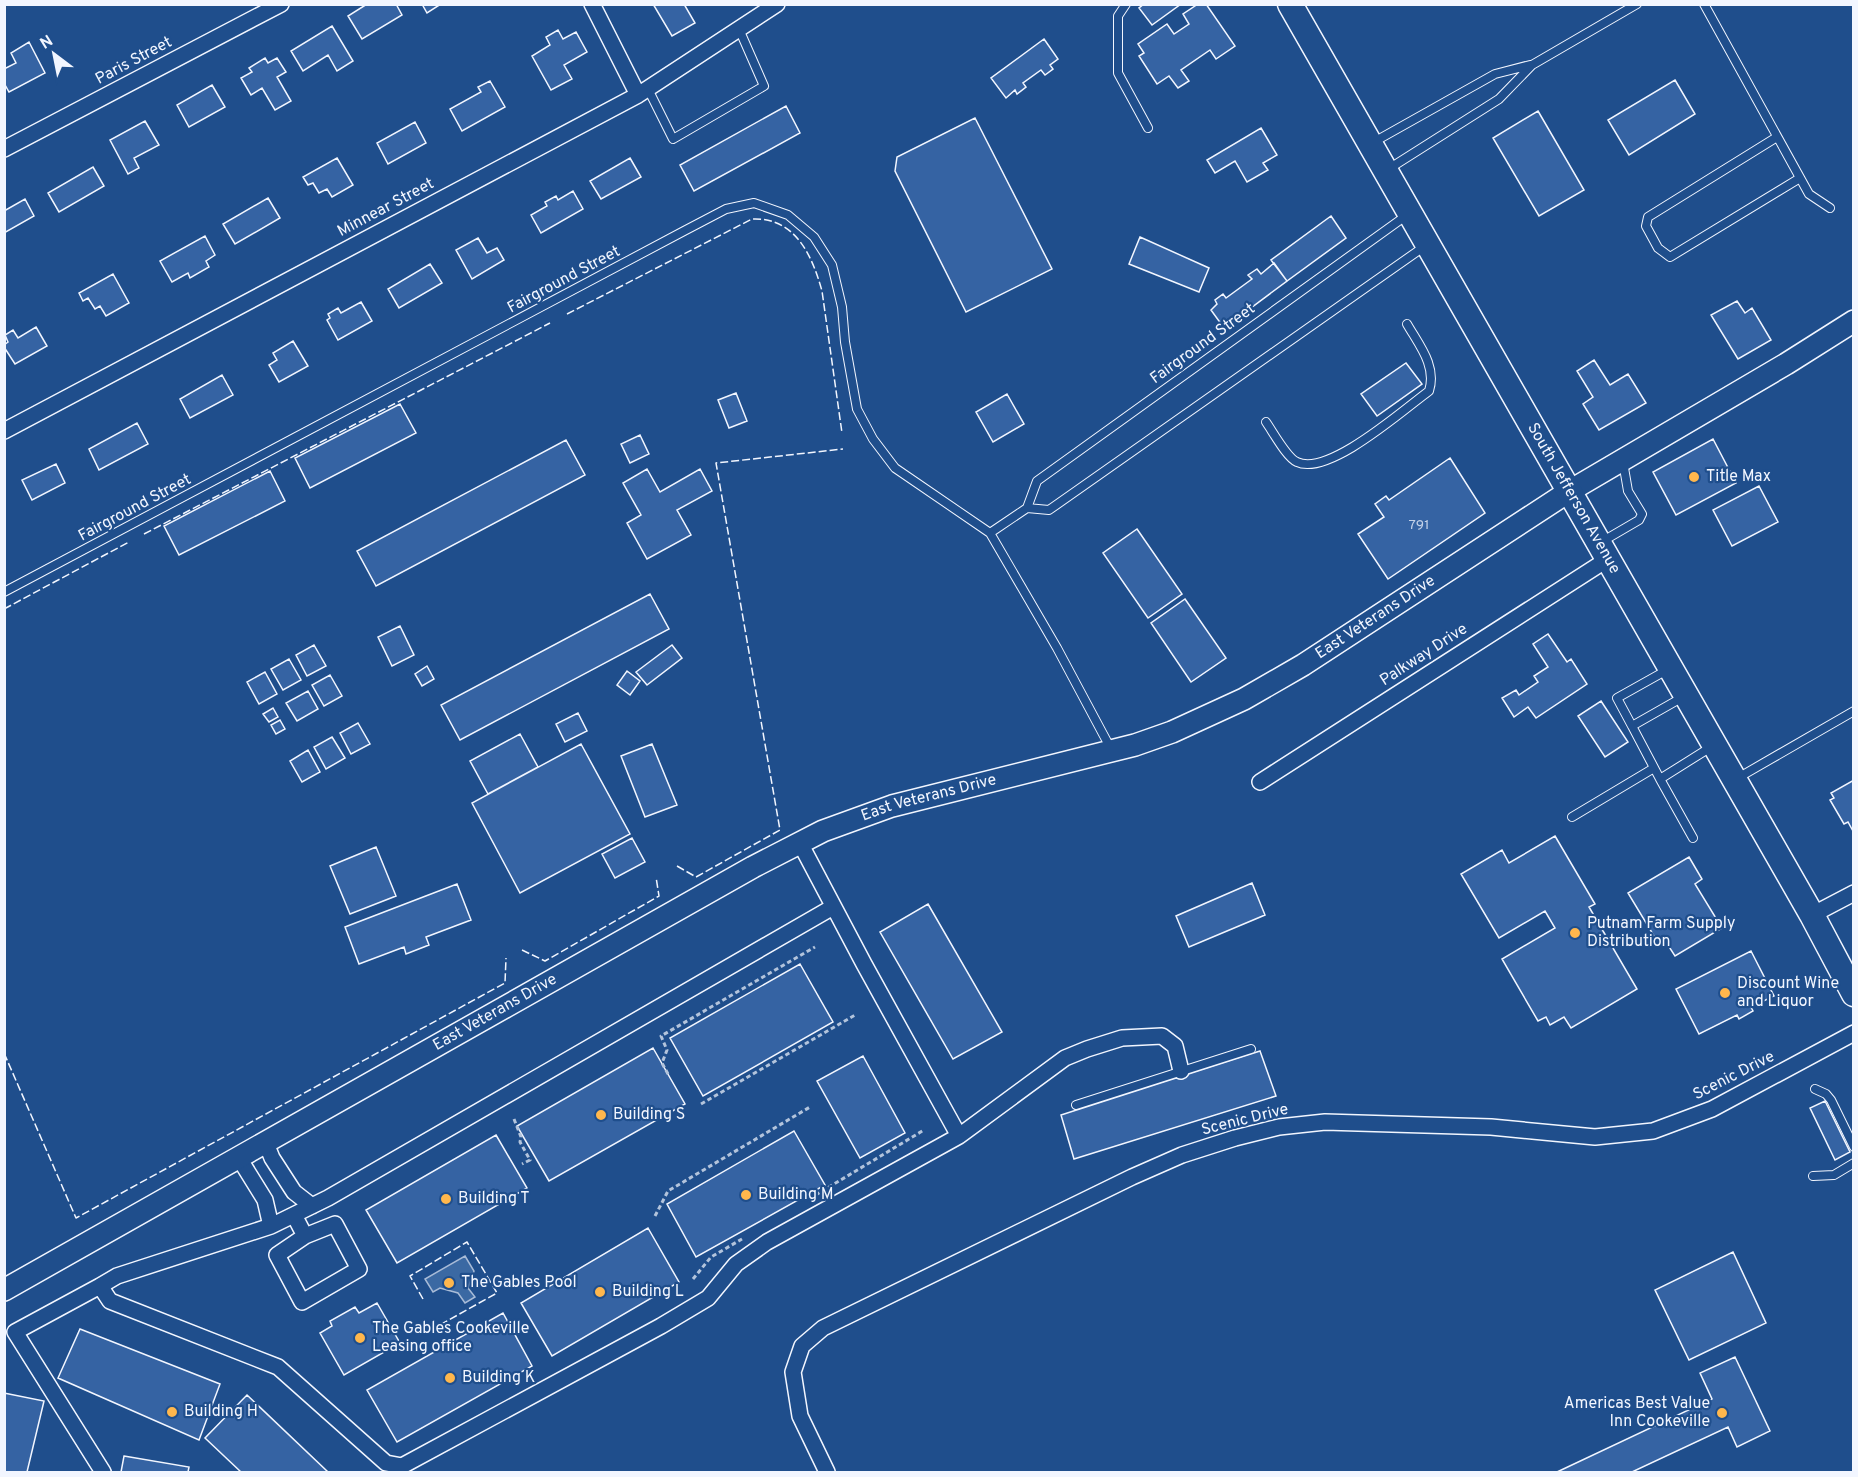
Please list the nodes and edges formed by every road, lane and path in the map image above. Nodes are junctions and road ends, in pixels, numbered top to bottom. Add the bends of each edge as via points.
1 (281, 4) edge
2 (592, 4) edge
3 (777, 4) edge
4 (1126, 4) edge
5 (1290, 4) edge
6 (1637, 4) edge
7 (1704, 4) edge
8 (739, 29) junction
9 (1532, 65) junction
10 (643, 92) junction
11 (1148, 128) dead end
12 (1777, 137) junction
13 (1370, 144) junction
14 (4, 149) edge
15 (1385, 170) junction
16 (1800, 178) junction
17 (1830, 208) dead end
18 (1409, 213) junction
19 (1427, 245) junction
20 (1854, 321) edge
21 (1407, 324) dead end
22 (1266, 422) dead end
23 (4, 430) edge
24 (1623, 460) junction
25 (1568, 492) junction
26 (1027, 508) junction
27 (990, 533) junction
28 (1603, 551) junction
29 (4, 592) edge
30 (1671, 668) junction
31 (1686, 695) junction
32 (1854, 711) edge
33 (1632, 726) junction
34 (1715, 745) junction
35 (1112, 751) junction
36 (1654, 768) junction
37 (1660, 779) junction
38 (1734, 779) junction
39 (1260, 782) dead end
40 (1572, 817) dead end
41 (1693, 838) dead end
42 (800, 843) junction
43 (1854, 893) edge
44 (833, 907) junction
45 (1812, 915) junction
46 (815, 947) dead end
47 (1854, 994) edge
48 (855, 1015) dead end
49 (1854, 1033) edge
50 (1251, 1049) dead end
51 (1181, 1071) junction
52 (668, 1074) dead end
53 (1815, 1089) dead end
54 (701, 1104) dead end
55 (1076, 1105) dead end
56 (810, 1107) dead end
57 (514, 1119) dead end
58 (959, 1136) junction
59 (266, 1143) junction
60 (1854, 1147) edge
61 (239, 1158) junction
62 (1854, 1163) edge
63 (522, 1164) dead end
64 (1813, 1176) dead end
65 (312, 1206) junction
66 (294, 1215) junction
67 (655, 1216) dead end
68 (271, 1226) junction
69 (305, 1236) junction
70 (100, 1286) junction
71 (4, 1290) edge
72 (10, 1337) edge
73 (103, 1473) edge
74 (827, 1473) edge

1 - 14 street, Paris Street
2 - 10 street
3 - 8 street, Minnear Street
4 - 11 lane via 1118,16 1118,73
5 - 13 main road, South Jefferson Avenue
6 - 9 lane
7 - 12 lane
8 - 10 street, Minnear Street
8 - 10 lane via 764,86 673,139
9 - 13 lane via 1495,74
9 - 15 lane via 1499,99
10 - 23 street, Minnear Street
12 - 16 lane
12 - 16 lane via 1648,217 1646,226 1659,248 1670,257
13 - 15 main road, South Jefferson Avenue
15 - 18 main road, South Jefferson Avenue
16 - 17 lane via 1809,194
18 - 19 main road, South Jefferson Avenue
18 - 26 lane, Fairground Street via 1037,481
19 - 25 main road, South Jefferson Avenue
19 - 26 lane via 1049,510
20 - 24 street, East Veterans Drive
21 - 22 lane via 1430,366 1429,391 1357,444 1308,466 1295,462
24 - 25 street, East Veterans Drive
24 - 28 lane via 1628,491 1642,514
25 - 28 main road, South Jefferson Avenue
25 - 35 street, East Veterans Drive via 1244,699 1172,732
26 - 27 lane
27 - 29 lane, Fairground Street via 895,468 873,439 857,409 843,307 832,265 814,237 788,215 754,203 726,209 694,225
27 - 35 lane, Fairground Street
28 - 30 main road, South Jefferson Avenue
28 - 39 street, Palkway Drive
30 - 31 main road, South Jefferson Avenue
30 - 33 lane via 1617,698
31 - 33 lane
31 - 34 main road, South Jefferson Avenue
32 - 38 lane
33 - 36 lane
34 - 37 lane
34 - 38 main road, South Jefferson Avenue
35 - 42 street, East Veterans Drive via 892,806
36 - 37 lane
36 - 40 lane
37 - 41 lane
38 - 45 main road, South Jefferson Avenue
42 - 44 street
42 - 59 street, East Veterans Drive
43 - 45 street
44 - 58 street
44 - 65 street
45 - 47 main road, South Jefferson Avenue
46 - 52 path via 661,1036 667,1050 662,1063
48 - 54 path
49 - 74 street, Scenic Drive via 1712,1109 1653,1131 1595,1137 1491,1127 1325,1122 1279,1127 1235,1138 1132,1176 823,1328 802,1346 793,1372 800,1416
50 - 51 lane
51 - 55 lane
51 - 58 street via 1175,1047 1162,1036 1122,1038 1065,1058
53 - 60 lane via 1832,1100
56 - 67 path via 668,1191
57 - 63 path via 520,1142 531,1160
58 - 70 street via 767,1242 736,1264 708,1298 661,1326 402,1466 386,1463 278,1367 110,1301
59 - 61 street, East Veterans Drive
59 - 65 street via 294,1192
61 - 68 street via 265,1200
61 - 71 street, East Veterans Drive
62 - 64 lane via 1834,1175
65 - 66 street
66 - 68 street
66 - 69 street
68 - 70 street via 117,1276
69 - 69 street via 277,1255 302,1302 359,1269 335,1224
70 - 72 street
72 - 73 street

